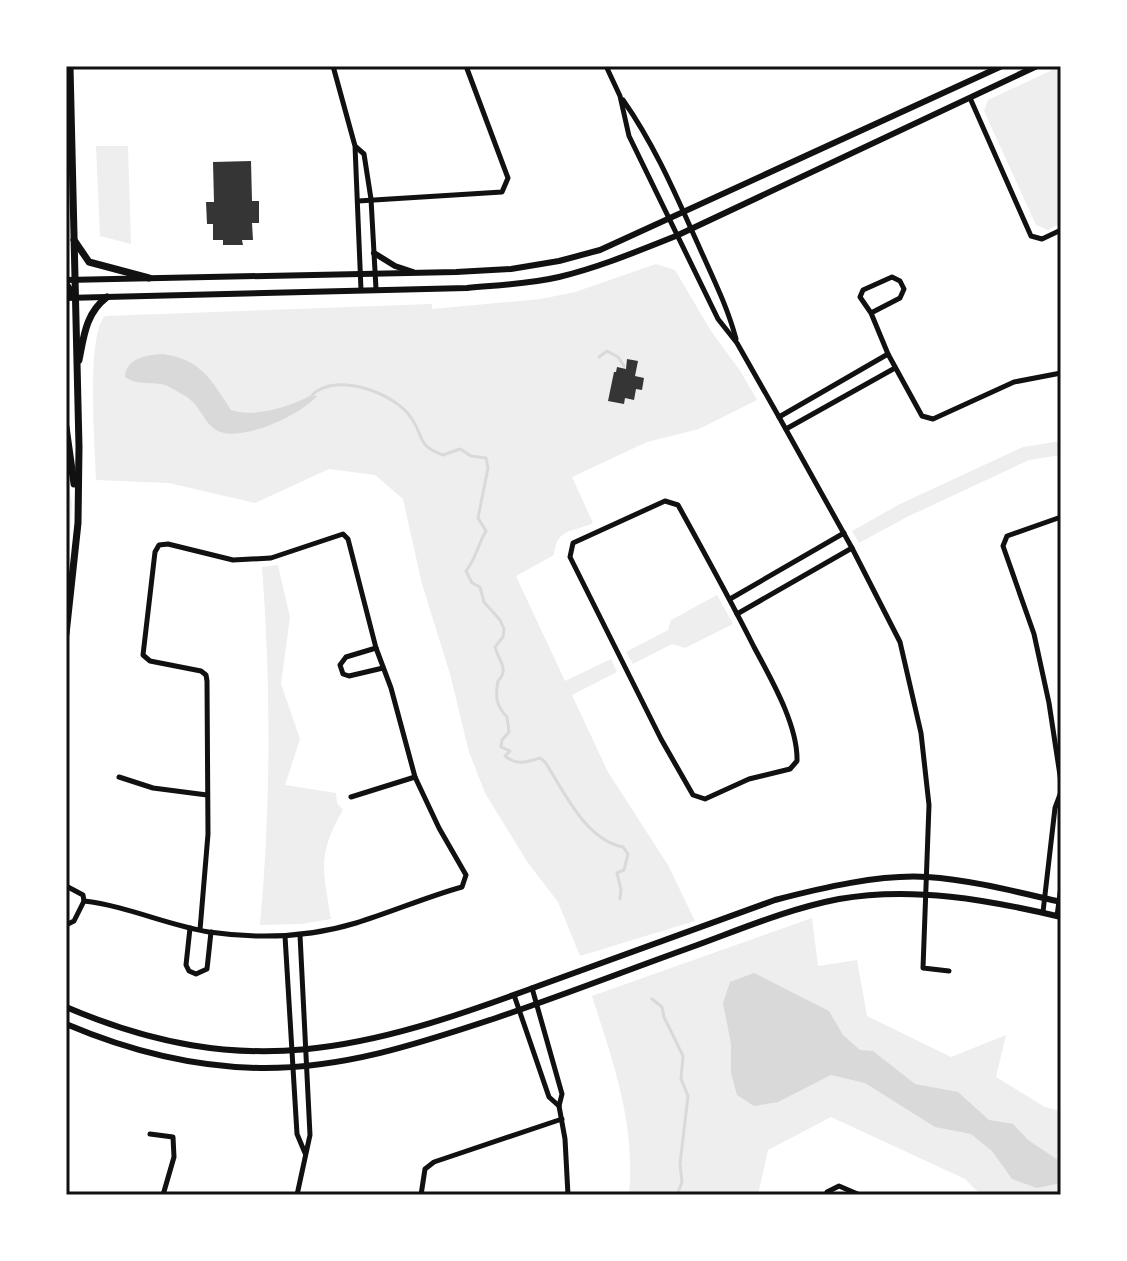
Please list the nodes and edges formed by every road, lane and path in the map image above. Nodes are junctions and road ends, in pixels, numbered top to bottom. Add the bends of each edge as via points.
1 (70, 66) edge
2 (333, 66) edge
3 (466, 66) edge
4 (606, 66) edge
5 (1002, 66) edge
6 (1037, 66) edge
7 (963, 84) junction
8 (620, 96) junction
9 (970, 98) junction
10 (865, 128) junction
11 (872, 144) junction
12 (355, 146) junction
13 (371, 199) junction
14 (358, 201) junction
15 (684, 213) junction
16 (669, 220) junction
17 (691, 228) junction
18 (1061, 230) edge
19 (676, 236) junction
20 (74, 239) junction
21 (374, 253) junction
22 (416, 273) junction
23 (360, 274) junction
24 (375, 274) junction
25 (149, 278) junction
26 (69, 281) edge
27 (376, 289) junction
28 (361, 290) junction
29 (107, 297) junction
30 (71, 298) edge
31 (871, 313) junction
32 (737, 343) junction
33 (888, 354) junction
34 (894, 365) junction
35 (77, 373) junction
36 (1061, 373) edge
37 (779, 417) junction
38 (66, 427) edge
39 (786, 429) junction
40 (78, 506) junction
41 (1061, 517) edge
42 (844, 533) junction
43 (852, 548) junction
44 (730, 600) junction
45 (737, 614) junction
46 (66, 634) edge
47 (376, 648) junction
48 (383, 668) junction
49 (119, 777) dead end
50 (415, 777) junction
51 (1061, 782) edge
52 (1061, 792) edge
53 (208, 795) junction
54 (351, 797) dead end
55 (926, 877) junction
56 (1061, 886) edge
57 (66, 890) edge
58 (925, 893) junction
59 (1045, 898) junction
60 (84, 901) junction
61 (1060, 902) edge
62 (1043, 912) junction
63 (1059, 916) edge
64 (66, 925) edge
65 (190, 928) junction
66 (200, 930) junction
67 (211, 932) junction
68 (300, 935) junction
69 (285, 936) junction
70 (949, 971) dead end
71 (532, 988) junction
72 (514, 995) junction
73 (538, 1003) junction
74 (66, 1007) edge
75 (520, 1010) junction
76 (66, 1024) edge
77 (307, 1050) junction
78 (291, 1051) junction
79 (308, 1065) junction
80 (291, 1067) junction
81 (559, 1106) junction
82 (562, 1119) junction
83 (150, 1134) dead end
84 (305, 1154) junction
85 (163, 1195) edge
86 (297, 1195) edge
87 (421, 1195) edge
88 (568, 1195) edge
89 (826, 1195) edge
90 (860, 1195) edge

1 - 20 main road
2 - 12 street
3 - 13 street via 508,178 502,192
4 - 8 street
5 - 7 street
6 - 9 street
7 - 9 street
7 - 10 street
8 - 15 street via 646,133
8 - 16 street via 629,136
9 - 11 street
9 - 18 street via 1031,236 1042,239
10 - 11 street
10 - 15 street
11 - 17 street
12 - 13 street via 364,154
12 - 14 street
13 - 14 street
13 - 21 street
14 - 23 street
15 - 16 street
15 - 17 street
16 - 19 street
16 - 22 street via 600,250 559,261
17 - 19 street
17 - 32 street
19 - 27 street via 559,277 467,288
19 - 32 street via 718,319
20 - 25 main road via 89,262
20 - 26 main road
21 - 22 street
21 - 24 street
22 - 24 street
23 - 24 street
23 - 25 street
23 - 28 street
24 - 27 street
25 - 26 street
26 - 30 main road
27 - 28 street
28 - 29 street
29 - 30 street
29 - 35 main road via 89,318
30 - 35 main road
31 - 31 street via 900,298 900,281 892,277 863,290 860,297
31 - 33 street
32 - 37 street
33 - 34 street
33 - 37 street
34 - 36 street via 922,416 933,419 1014,382
34 - 39 street
35 - 40 main road
37 - 39 street
38 - 40 main road
39 - 42 street
40 - 46 main road
41 - 51 street via 1007,536 1003,546 1034,634
42 - 43 street
42 - 44 street
43 - 45 street
43 - 55 street via 900,642 921,733 929,805
44 - 45 street
44 - 45 street via 678,505 665,501 573,543 570,557 661,739 693,795 705,799 749,779 790,769 797,761 798,748 777,692
47 - 48 street
47 - 48 street via 346,657 341,670 349,676
47 - 53 street via 343,534 271,558 233,560 159,545 143,655 206,675
48 - 50 street
49 - 53 street via 153,788
50 - 54 street
50 - 68 street via 466,875 462,887 354,924
52 - 59 street
53 - 66 street
55 - 58 street
55 - 59 street
55 - 71 street via 825,887 775,900
56 - 61 street
57 - 60 street via 83,895
58 - 62 street
58 - 70 street via 923,968
58 - 73 street via 842,899 794,909
59 - 61 street
59 - 62 street
60 - 64 street
60 - 65 street
61 - 63 street
62 - 63 street
65 - 66 street
65 - 67 street via 186,965 196,974 207,969
66 - 67 street
67 - 69 street
68 - 69 street
68 - 77 street
69 - 78 street
71 - 72 street
71 - 73 street
72 - 75 street
72 - 77 street via 393,1035
73 - 75 street
73 - 81 street via 562,1094
74 - 78 street via 136,1034 189,1046
75 - 79 street via 397,1051
75 - 81 street via 549,1097
76 - 80 street via 188,1062
77 - 78 street
77 - 79 street
78 - 80 street
79 - 80 street
79 - 84 street via 310,1135
80 - 84 street via 297,1134
81 - 82 street
82 - 87 street via 434,1162 425,1169
82 - 88 street
83 - 85 street via 173,1137 174,1157
84 - 86 street
89 - 90 street via 839,1186

